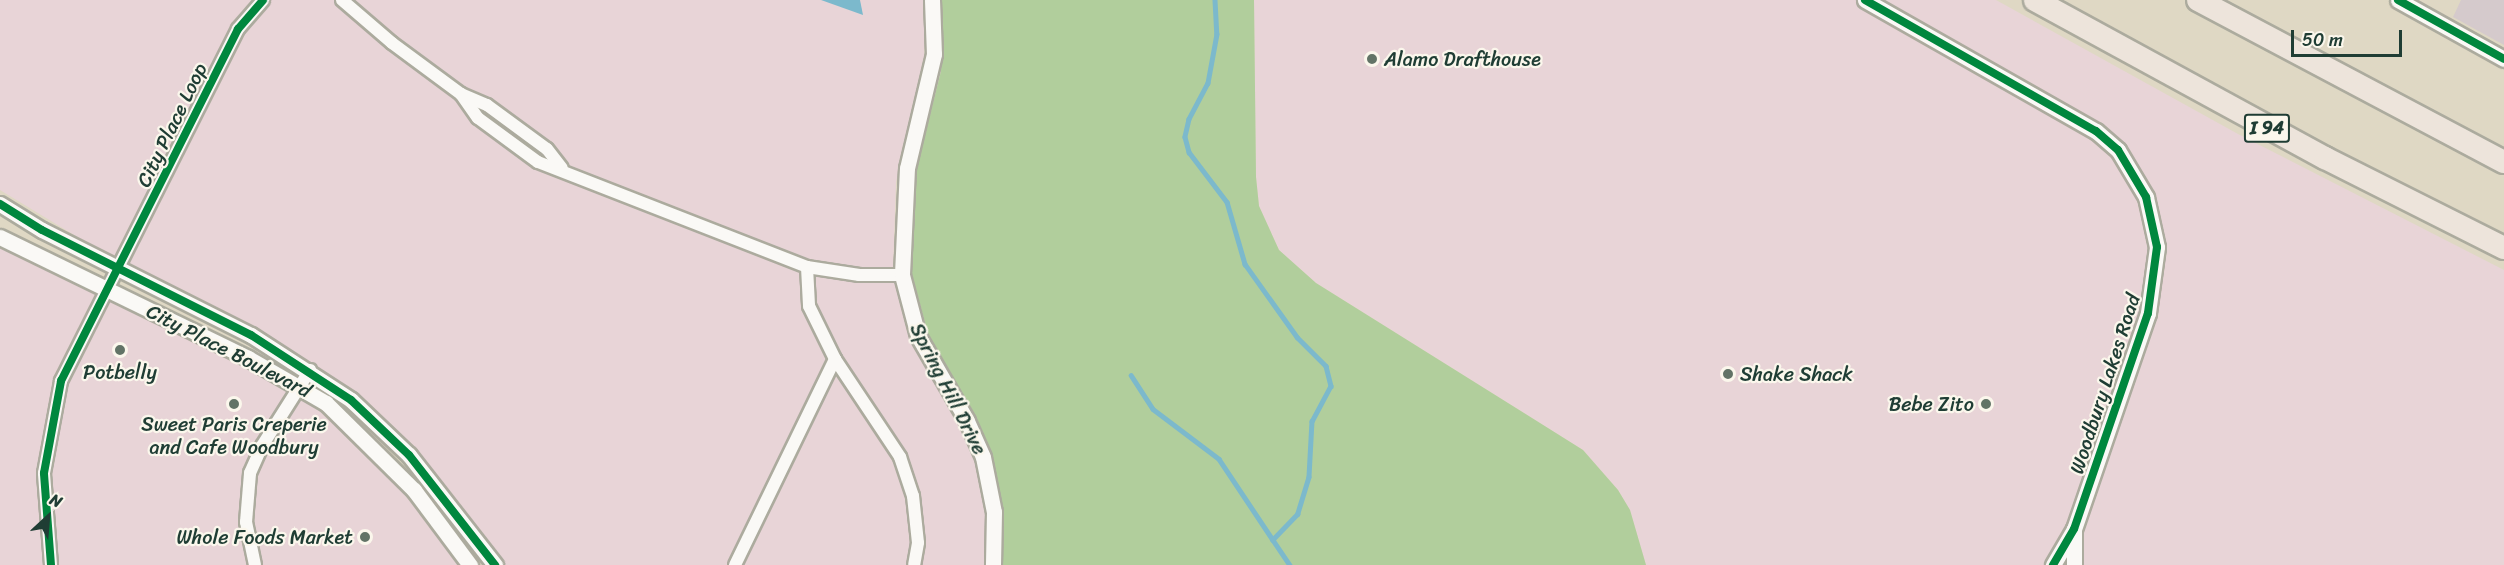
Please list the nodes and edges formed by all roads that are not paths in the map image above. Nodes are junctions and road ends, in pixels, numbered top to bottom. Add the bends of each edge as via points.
1 (263, 0) edge
2 (342, 0) edge
3 (932, 0) edge
4 (1865, 0) edge
5 (2035, 0) edge
6 (2198, 0) edge
7 (2398, 0) edge
8 (2504, 59) edge
9 (2504, 162) edge
10 (0, 204) edge
11 (0, 237) edge
12 (2504, 248) edge
13 (807, 267) junction
14 (119, 269) junction
15 (902, 275) junction
16 (109, 290) junction
17 (835, 359) junction
18 (310, 370) junction
19 (300, 385) junction
20 (2073, 529) junction
21 (51, 565) edge
22 (255, 565) edge
23 (470, 565) edge
24 (495, 565) edge
25 (735, 565) edge
26 (914, 565) edge
27 (993, 565) edge
28 (2053, 565) edge
29 (2074, 565) edge

1 - 14 street, City Place Loop via 228,48
2 - 13 street via 392,44 461,94 487,105 546,149 562,168
3 - 15 street, Spring Hill Drive via 934,54 905,179
4 - 20 street, Woodbury Lakes Road via 2096,131 2118,150 2146,197 2157,247 2153,294
5 - 12 highway, I 94 via 2325,159
6 - 9 highway
7 - 8 street
10 - 14 street, City Place Boulevard
11 - 16 street, City Place Boulevard
13 - 15 street via 859,275
13 - 17 street via 809,306
14 - 16 street, City Place Loop
14 - 18 street, City Place Boulevard via 251,335
15 - 27 street, Spring Hill Drive via 918,336 983,457 994,512
16 - 19 street, City Place Boulevard
16 - 21 street, City Place Loop via 61,381 44,473
17 - 25 street
17 - 26 street via 900,457 913,496 918,543
18 - 19 street
18 - 24 street, City Place Boulevard via 380,425 409,455
19 - 22 street via 250,473 246,522
19 - 23 street, City Place Boulevard via 326,403 408,483
20 - 28 street, Woodbury Lakes Road
20 - 29 street

